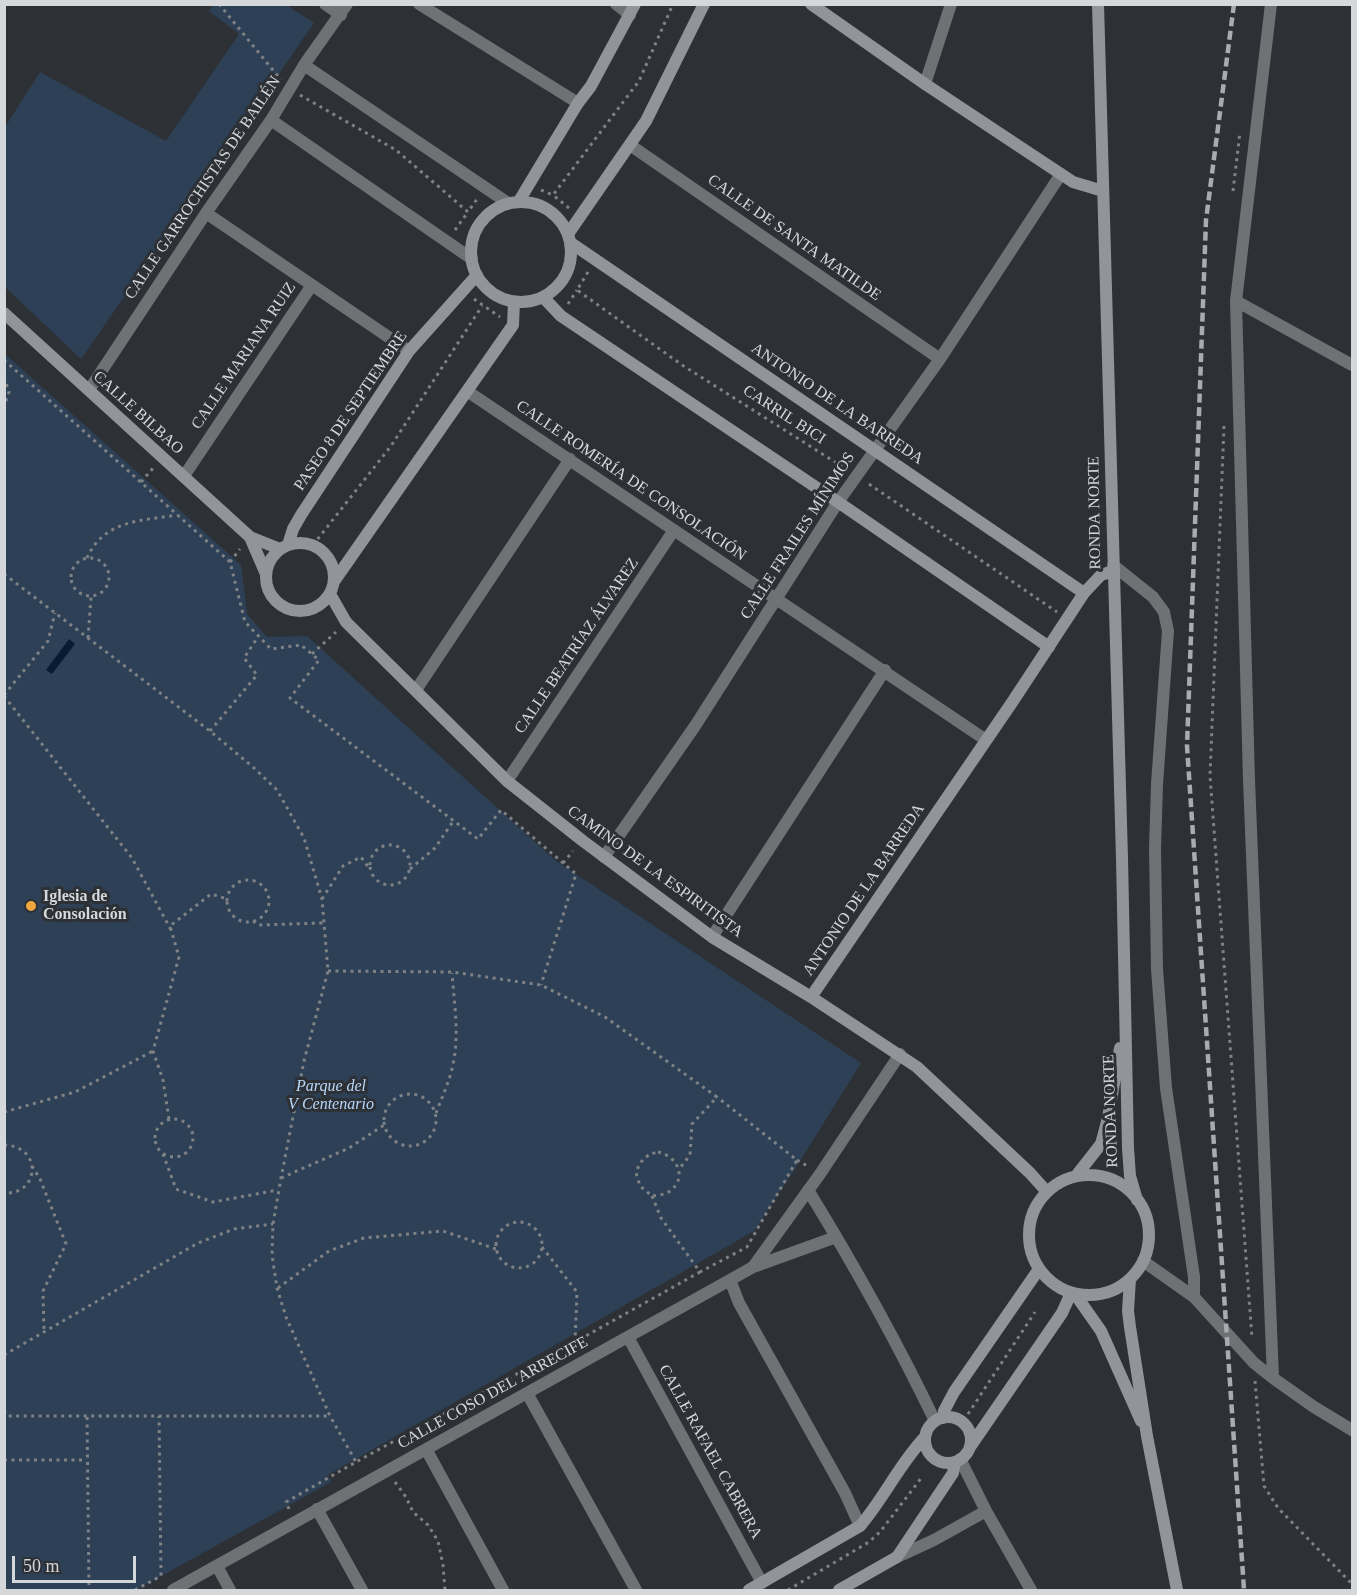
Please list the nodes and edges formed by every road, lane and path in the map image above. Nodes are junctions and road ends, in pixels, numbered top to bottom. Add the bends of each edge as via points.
1 (219, 4) edge
2 (325, 4) edge
3 (419, 4) edge
4 (616, 4) edge
5 (673, 4) edge
6 (704, 4) edge
7 (811, 4) edge
8 (951, 4) edge
9 (1098, 4) edge
10 (1271, 4) edge
11 (344, 10) edge
12 (632, 10) edge
13 (829, 10) edge
14 (304, 65) junction
15 (925, 84) junction
16 (290, 89) junction
17 (579, 103) junction
18 (271, 120) junction
19 (1240, 130) dead end
20 (630, 145) junction
21 (1062, 174) junction
22 (486, 188) junction
23 (1102, 191) junction
24 (1233, 199) dead end
25 (513, 202) junction
26 (468, 212) junction
27 (206, 213) junction
28 (580, 217) junction
29 (569, 239) junction
30 (447, 242) junction
31 (472, 259) junction
32 (595, 260) junction
33 (477, 275) junction
34 (312, 285) junction
35 (463, 290) junction
36 (543, 297) junction
37 (1236, 301) junction
38 (514, 302) junction
39 (482, 306) junction
40 (4, 313) edge
41 (513, 325) junction
42 (409, 351) junction
43 (940, 358) junction
44 (4, 360) edge
45 (1353, 365) edge
46 (4, 377) edge
47 (89, 390) junction
48 (467, 391) junction
49 (4, 406) edge
50 (1224, 422) dead end
51 (874, 449) junction
52 (163, 457) junction
53 (570, 459) junction
54 (184, 476) junction
55 (857, 477) junction
56 (141, 482) junction
57 (838, 502) junction
58 (177, 514) junction
59 (674, 530) junction
60 (250, 537) junction
61 (313, 545) junction
62 (284, 547) junction
63 (87, 558) junction
64 (1113, 568) junction
65 (4, 574) edge
66 (266, 574) junction
67 (335, 580) junction
68 (1084, 592) junction
69 (330, 594) junction
70 (91, 597) junction
71 (775, 598) junction
72 (317, 607) junction
73 (55, 613) junction
74 (1067, 620) junction
75 (346, 622) junction
76 (258, 637) junction
77 (88, 638) junction
78 (1049, 647) junction
79 (311, 654) junction
80 (885, 670) junction
81 (416, 690) junction
82 (4, 695) edge
83 (210, 731) junction
84 (986, 740) junction
85 (507, 781) junction
86 (454, 820) junction
87 (604, 857) junction
88 (370, 869) junction
89 (409, 870) junction
90 (227, 899) junction
91 (322, 899) junction
92 (254, 921) junction
93 (323, 923) junction
94 (171, 930) junction
95 (712, 938) junction
96 (328, 970) junction
97 (452, 972) junction
98 (541, 985) junction
99 (811, 997) junction
100 (1124, 1020) junction
101 (153, 1052) junction
102 (900, 1054) junction
103 (717, 1097) junction
104 (4, 1112) edge
105 (435, 1114) junction
106 (169, 1119) junction
107 (384, 1125) junction
108 (4, 1144) edge
109 (163, 1154) junction
110 (32, 1166) junction
111 (680, 1168) junction
112 (1076, 1176) junction
113 (281, 1178) junction
114 (279, 1190) junction
115 (808, 1190) junction
116 (1047, 1192) junction
117 (4, 1193) edge
118 (652, 1196) junction
119 (1137, 1200) junction
120 (273, 1224) junction
121 (836, 1237) junction
122 (542, 1248) junction
123 (496, 1249) junction
124 (1143, 1261) junction
125 (753, 1267) junction
126 (1039, 1269) junction
127 (700, 1272) junction
128 (1130, 1279) junction
129 (730, 1280) junction
130 (277, 1288) junction
131 (1073, 1294) junction
132 (1194, 1297) junction
133 (1035, 1312) dead end
134 (44, 1331) junction
135 (628, 1337) junction
136 (575, 1342) junction
137 (4, 1355) edge
138 (1254, 1363) junction
139 (1273, 1378) junction
140 (527, 1392) junction
141 (4, 1411) edge
142 (968, 1414) dead end
143 (159, 1416) junction
144 (330, 1416) junction
145 (87, 1417) junction
146 (939, 1419) junction
147 (1353, 1430) edge
148 (1148, 1436) junction
149 (925, 1437) junction
150 (970, 1447) junction
151 (426, 1449) junction
152 (4, 1460) edge
153 (86, 1460) junction
154 (356, 1461) junction
155 (958, 1461) junction
156 (388, 1470) junction
157 (317, 1509) junction
158 (986, 1511) junction
159 (296, 1521) junction
160 (860, 1526) junction
161 (897, 1557) junction
162 (217, 1566) junction
163 (762, 1583) junction
164 (1353, 1584) edge
165 (89, 1590) edge
166 (135, 1590) edge
167 (173, 1590) edge
168 (230, 1590) edge
169 (362, 1590) edge
170 (445, 1590) edge
171 (503, 1590) edge
172 (636, 1590) edge
173 (748, 1590) edge
174 (838, 1590) edge
175 (1031, 1590) edge
176 (1177, 1590) edge

1 - 16 path
2 - 11 street
3 - 17 street
4 - 12 street
5 - 28 path via 639,81 553,195
6 - 20 street via 646,121
7 - 13 street
8 - 15 street
9 - 23 street, RONDA NORTE
10 - 37 street
11 - 14 street, CALLE GARROCHISTAS DE BAILÉN
12 - 17 street
13 - 15 street
14 - 16 street, CALLE GARROCHISTAS DE BAILÉN
14 - 22 street
15 - 21 street
16 - 18 street, CALLE GARROCHISTAS DE BAILÉN
16 - 26 path via 396,150
17 - 25 street
18 - 27 street, CALLE GARROCHISTAS DE BAILÉN
18 - 30 street
19 - 24 path
20 - 28 street
20 - 43 street, CALLE DE SANTA MATILDE
21 - 23 street via 1073,182
21 - 43 street, CALLE FRAILES MÍNIMOS
22 - 25 street
22 - 26 path
23 - 64 street, RONDA NORTE
25 - 29 street via 534,203 549,210 560,220
25 - 31 street via 495,209 480,224 472,244
26 - 30 path
27 - 34 street
27 - 47 street, CALLE GARROCHISTAS DE BAILÉN
28 - 29 street
29 - 32 street, ANTONIO DE LA BARREDA
29 - 36 street via 571,260 566,275
30 - 31 street
31 - 33 street
32 - 51 street, ANTONIO DE LA BARREDA
32 - 55 path, CARRIL BICI via 577,290 682,365
33 - 35 street, PASEO 8 DE SEPTIEMBRE
33 - 38 street via 486,288
34 - 42 street
34 - 54 street, CALLE MARIANA RUIZ
35 - 39 path
35 - 42 street, PASEO 8 DE SEPTIEMBRE
36 - 38 street
36 - 57 street via 561,316
37 - 45 street
37 - 139 street via 1249,780
38 - 41 street
39 - 41 path
39 - 61 path via 391,446
40 - 47 street, CALLE BILBAO
41 - 48 street
42 - 62 street, PASEO 8 DE SEPTIEMBRE
43 - 51 street, CALLE FRAILES MÍNIMOS
44 - 56 path
46 - 49 path via 9,392
47 - 52 street, CALLE BILBAO
48 - 53 street, CALLE ROMERÍA DE CONSOLACIÓN
48 - 67 street
50 - 138 path via 1210,776
51 - 55 street, CALLE FRAILES MÍNIMOS
51 - 68 street, ANTONIO DE LA BARREDA
52 - 54 street, CALLE BILBAO
52 - 56 path
53 - 59 street, CALLE ROMERÍA DE CONSOLACIÓN
53 - 81 street
54 - 60 street, CALLE BILBAO
55 - 57 street, CALLE FRAILES MÍNIMOS
55 - 74 path, CARRIL BICI
56 - 58 path
57 - 71 street, CALLE FRAILES MÍNIMOS
57 - 78 street
58 - 63 path via 119,525 94,543
58 - 76 path via 230,562 244,622
59 - 71 street, CALLE ROMERÍA DE CONSOLACIÓN
59 - 85 street, CALLE BEATRÍAZ ÁLVAREZ
60 - 62 street, CALLE BILBAO
60 - 66 street, CALLE BILBAO
61 - 62 street
61 - 67 street via 328,557
62 - 66 street via 272,558
63 - 70 path via 75,565 71,579 76,591
63 - 70 path via 100,561 109,573 107,587
64 - 68 street, ANTONIO DE LA BARREDA
64 - 100 street, RONDA NORTE
64 - 132 street via 1153,597 1164,612 1168,631 1155,838 1157,969 1166,1088
65 - 73 path
66 - 72 street via 267,586 280,605 299,612
67 - 69 street
68 - 74 street, ANTONIO DE LA BARREDA
69 - 72 street
69 - 75 street, CAMINO DE LA ESPIRITISTA
70 - 77 path
71 - 80 street, CALLE ROMERÍA DE CONSOLACIÓN
71 - 87 street, CALLE FRAILES MÍNIMOS via 695,726
72 - 75 street, CAMINO DE LA ESPIRITISTA
73 - 77 path
73 - 82 path via 48,641
74 - 78 street, ANTONIO DE LA BARREDA
75 - 79 path
75 - 81 street, CAMINO DE LA ESPIRITISTA
76 - 79 path via 271,649 301,645
76 - 83 path via 244,658 257,675
77 - 83 path
78 - 84 street, ANTONIO DE LA BARREDA
79 - 86 path via 319,660 290,698
80 - 84 street, CALLE ROMERÍA DE CONSOLACIÓN
80 - 95 street
81 - 85 street, CAMINO DE LA ESPIRITISTA
82 - 94 path via 132,858
83 - 91 path via 277,790 303,838
84 - 99 street, ANTONIO DE LA BARREDA
85 - 87 street, CAMINO DE LA ESPIRITISTA
86 - 89 path via 435,848
86 - 98 path via 478,838 501,810 576,874
87 - 95 street, CAMINO DE LA ESPIRITISTA
88 - 89 path via 375,879 389,885 402,881
88 - 89 path via 376,851 393,846 407,855
88 - 91 path via 362,857 343,866
90 - 92 path via 232,914
90 - 92 path via 237,883 247,880 262,886 268,906
90 - 94 path via 211,894 170,926
91 - 93 path
92 - 93 path via 268,926
93 - 96 path
94 - 101 path via 179,957
95 - 99 street, CAMINO DE LA ESPIRITISTA
96 - 97 path
96 - 113 path via 304,1061
97 - 98 path
97 - 105 path via 454,1059
98 - 103 path via 605,1017
99 - 102 street, CAMINO DE LA ESPIRITISTA
100 - 112 street, RONDA NORTE via 1101,1144
100 - 119 street, RONDA NORTE via 1130,1176
101 - 104 path via 75,1092
101 - 106 path via 163,1080
102 - 115 street
102 - 116 street, CAMINO DE LA ESPIRITISTA
103 - 111 path via 692,1124 690,1155
103 - 127 path via 797,1160 747,1247
105 - 107 path via 426,1099 400,1095 392,1100
105 - 107 path via 431,1134 415,1145 395,1141
106 - 109 path via 159,1125 155,1138
106 - 109 path via 187,1124 192,1141 183,1155
107 - 113 path via 349,1148
108 - 110 path via 25,1151
109 - 114 path via 176,1189 213,1202
110 - 117 path via 29,1182 21,1190
110 - 134 path via 66,1244 43,1291
111 - 118 path via 677,1184 670,1192
111 - 118 path via 665,1154 643,1158 637,1180
112 - 116 street, RONDA NORTE
112 - 119 street, RONDA NORTE via 1110,1179
113 - 114 path
114 - 120 path
115 - 121 street
115 - 125 street
116 - 126 street, RONDA NORTE via 1036,1205 1029,1229 1032,1254
118 - 127 path via 661,1218
119 - 124 street, RONDA NORTE via 1149,1230
120 - 130 path
120 - 134 path via 234,1229 198,1243
121 - 125 street, CALLE COSO DEL ARRECIFE
121 - 146 street
122 - 123 path via 535,1262 520,1268 504,1263
122 - 123 path via 537,1230 527,1223 515,1222 500,1232
122 - 136 path via 577,1292
123 - 130 path via 443,1231 364,1238 329,1251
124 - 128 street, RONDA NORTE
124 - 132 street
125 - 129 street, CALLE COSO DEL ARRECIFE
126 - 131 street via 1053,1284
126 - 146 street
127 - 136 path
128 - 131 street, RONDA NORTE via 1114,1290 1094,1296
128 - 148 street via 1128,1311
129 - 135 street, CALLE COSO DEL ARRECIFE
129 - 160 street
130 - 144 path
131 - 148 street via 1101,1331
131 - 150 street
132 - 138 street
133 - 142 path
134 - 137 path
135 - 140 street, CALLE COSO DEL ARRECIFE
135 - 163 street, CALLE RAFAEL CABRERA
136 - 154 path
138 - 139 street
138 - 164 path via 1264,1486 1278,1508
139 - 147 street
140 - 151 street, CALLE COSO DEL ARRECIFE
140 - 172 street
141 - 145 path via 7,1416
143 - 144 path
143 - 145 path
143 - 166 path via 161,1576
144 - 154 path
145 - 153 path
146 - 149 street
146 - 150 street via 957,1418 967,1427
148 - 176 street
149 - 155 street via 934,1458
149 - 160 street
150 - 155 street
151 - 156 street, CALLE COSO DEL ARRECIFE
151 - 171 street
152 - 153 path
153 - 165 path
154 - 159 path via 286,1503
155 - 158 street
155 - 161 street
156 - 157 street, CALLE COSO DEL ARRECIFE
156 - 170 path via 413,1512 434,1532 441,1552
157 - 159 street, CALLE COSO DEL ARRECIFE
157 - 169 street
158 - 161 street
158 - 175 street
159 - 162 street, CALLE COSO DEL ARRECIFE
160 - 163 street
161 - 174 street
162 - 167 street, CALLE COSO DEL ARRECIFE
162 - 168 street
163 - 173 street

